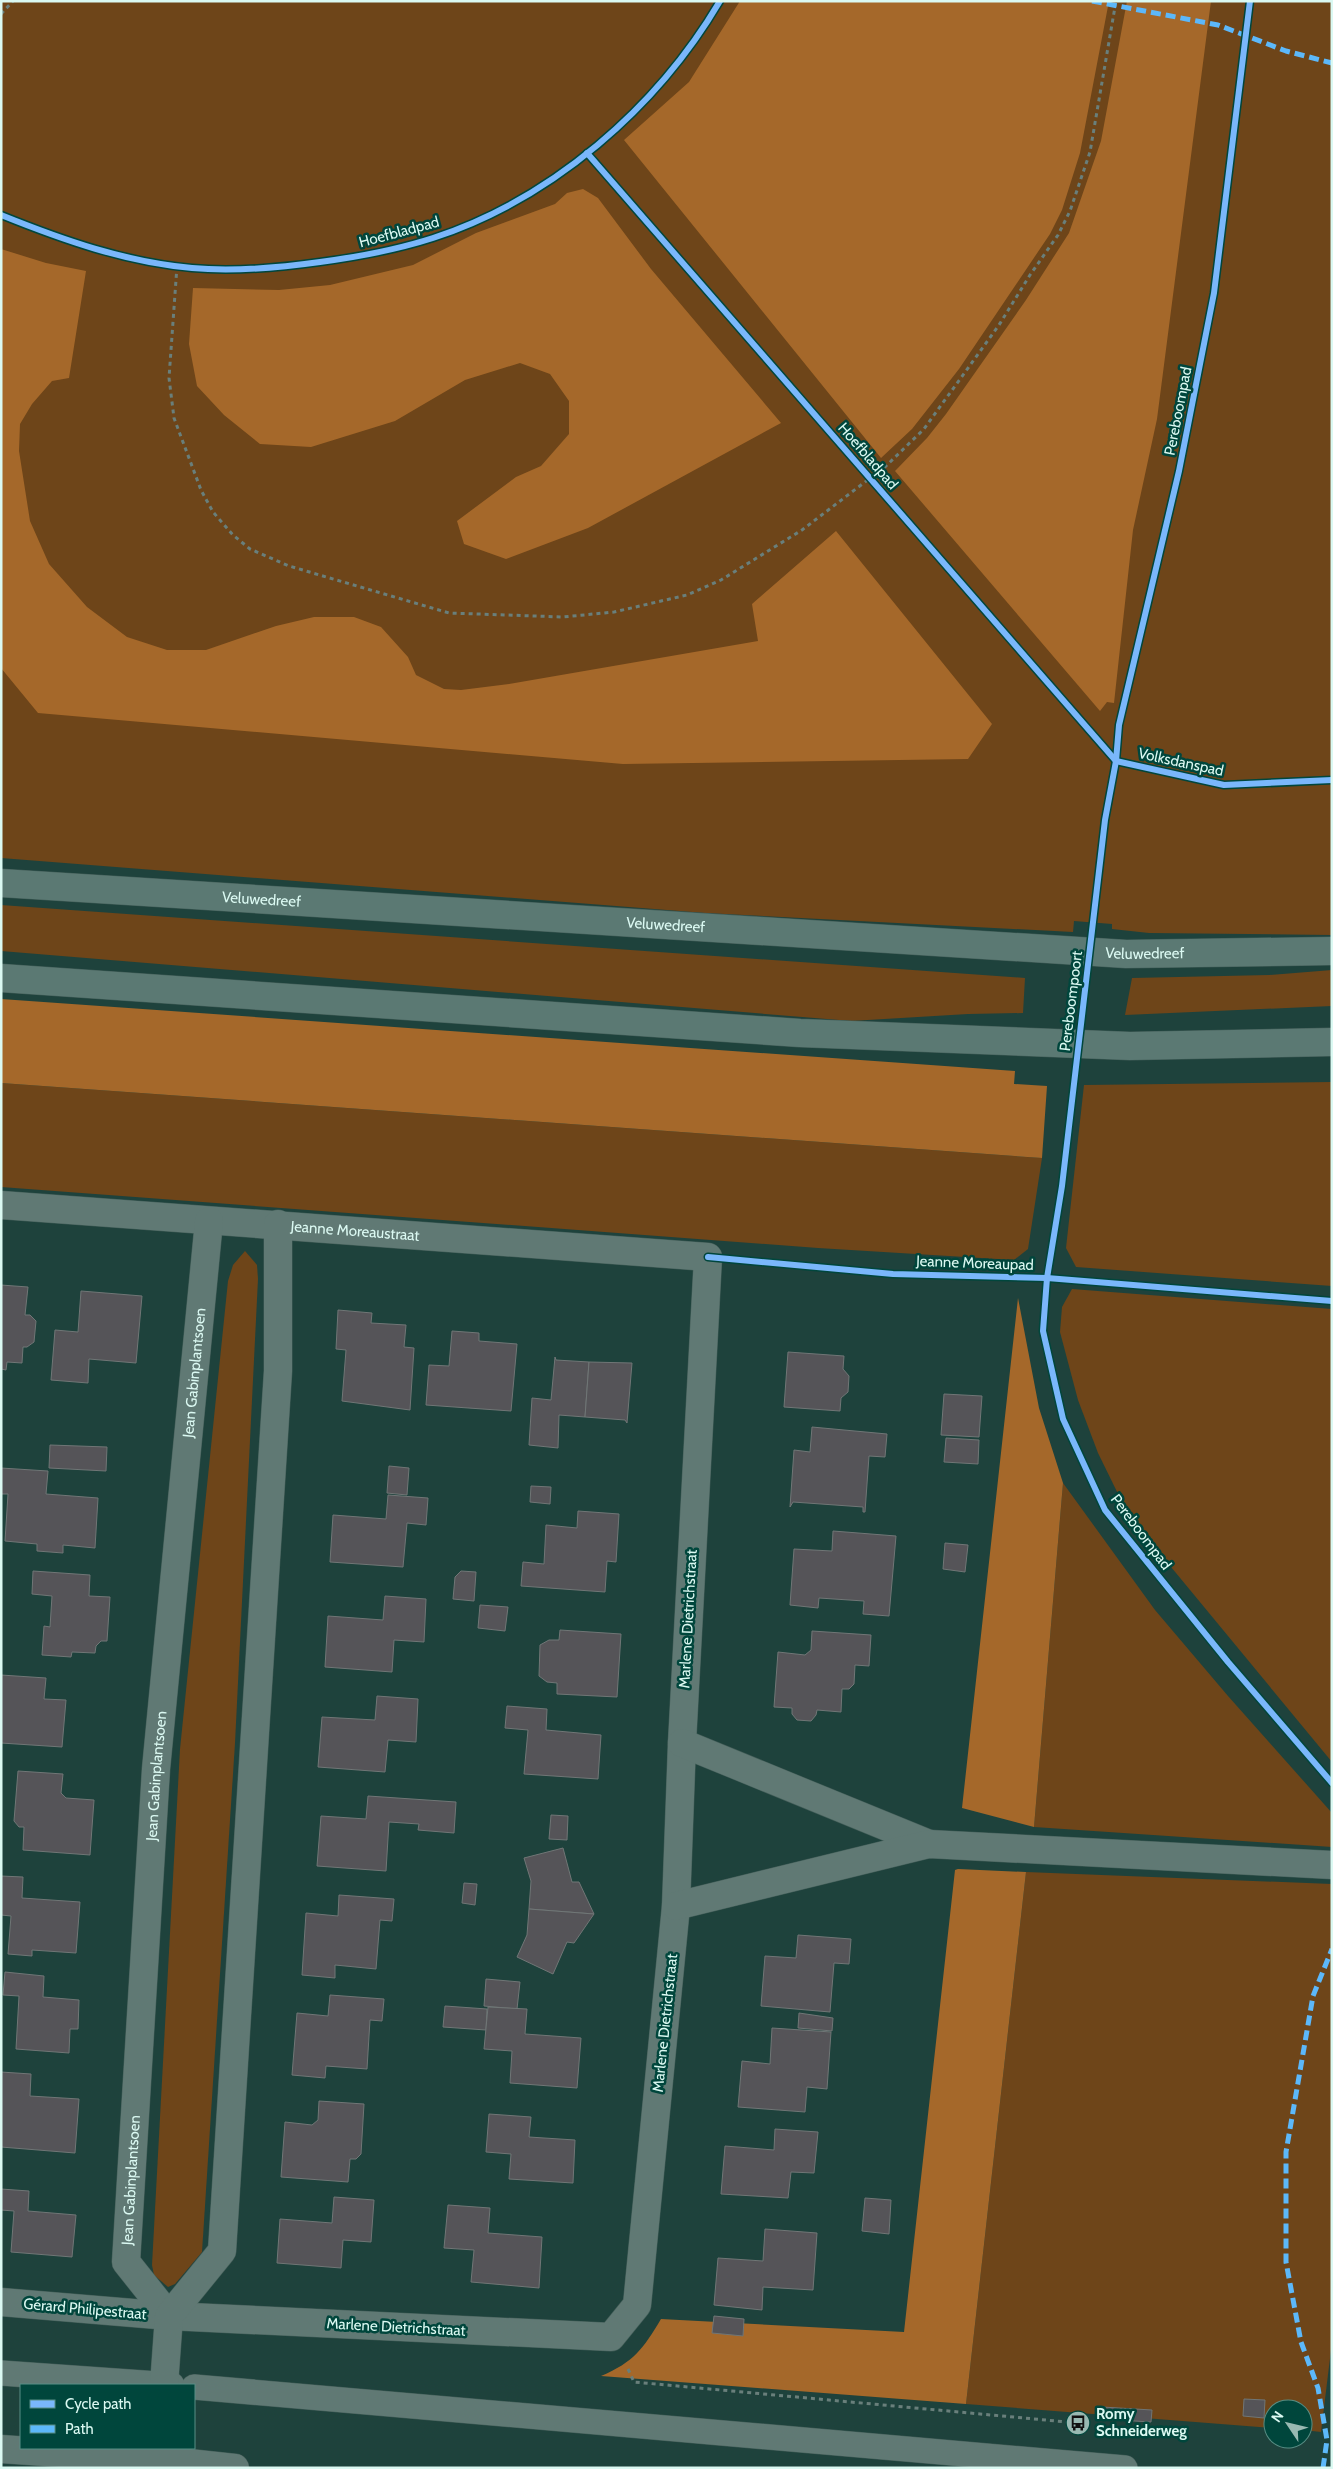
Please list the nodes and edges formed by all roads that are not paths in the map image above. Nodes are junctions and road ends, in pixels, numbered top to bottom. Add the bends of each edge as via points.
1 (1, 882) edge
2 (1332, 952) edge
3 (1, 978) edge
4 (1332, 1042) edge
5 (1, 1205) edge
6 (209, 1221) junction
7 (278, 1224) junction
8 (708, 1257) joint
9 (682, 1743) junction
10 (929, 1844) junction
11 (1332, 1865) edge
12 (676, 1906) junction
13 (1, 2302) edge
14 (169, 2316) junction
15 (1, 2373) edge
16 (150, 2384) edge
17 (164, 2384) edge
18 (195, 2387) edge
19 (1, 2449) edge
20 (161, 2454) edge
21 (235, 2468) edge
22 (1125, 2468) edge

1 - 2 main road, Veluwedreef via 1126,954
3 - 4 main road via 800,1034 1130,1046
5 - 6 street, Jeanne Moreaustraat
6 - 7 street, Jeanne Moreaustraat
6 - 14 street, Jean Gabinplantsoen via 156,1769 126,2262
7 - 8 street, Jeanne Moreaustraat
7 - 14 street via 278,1371 222,2251
8 - 9 street, Marlene Dietrichstraat
9 - 10 street
9 - 12 street, Marlene Dietrichstraat
10 - 11 street
10 - 12 street
12 - 14 street, Marlene Dietrichstraat via 637,2305 611,2337
13 - 14 street, Gérard Philipestraat
14 - 17 street
15 - 16 lane
18 - 22 lane
19 - 20 street
20 - 21 street

